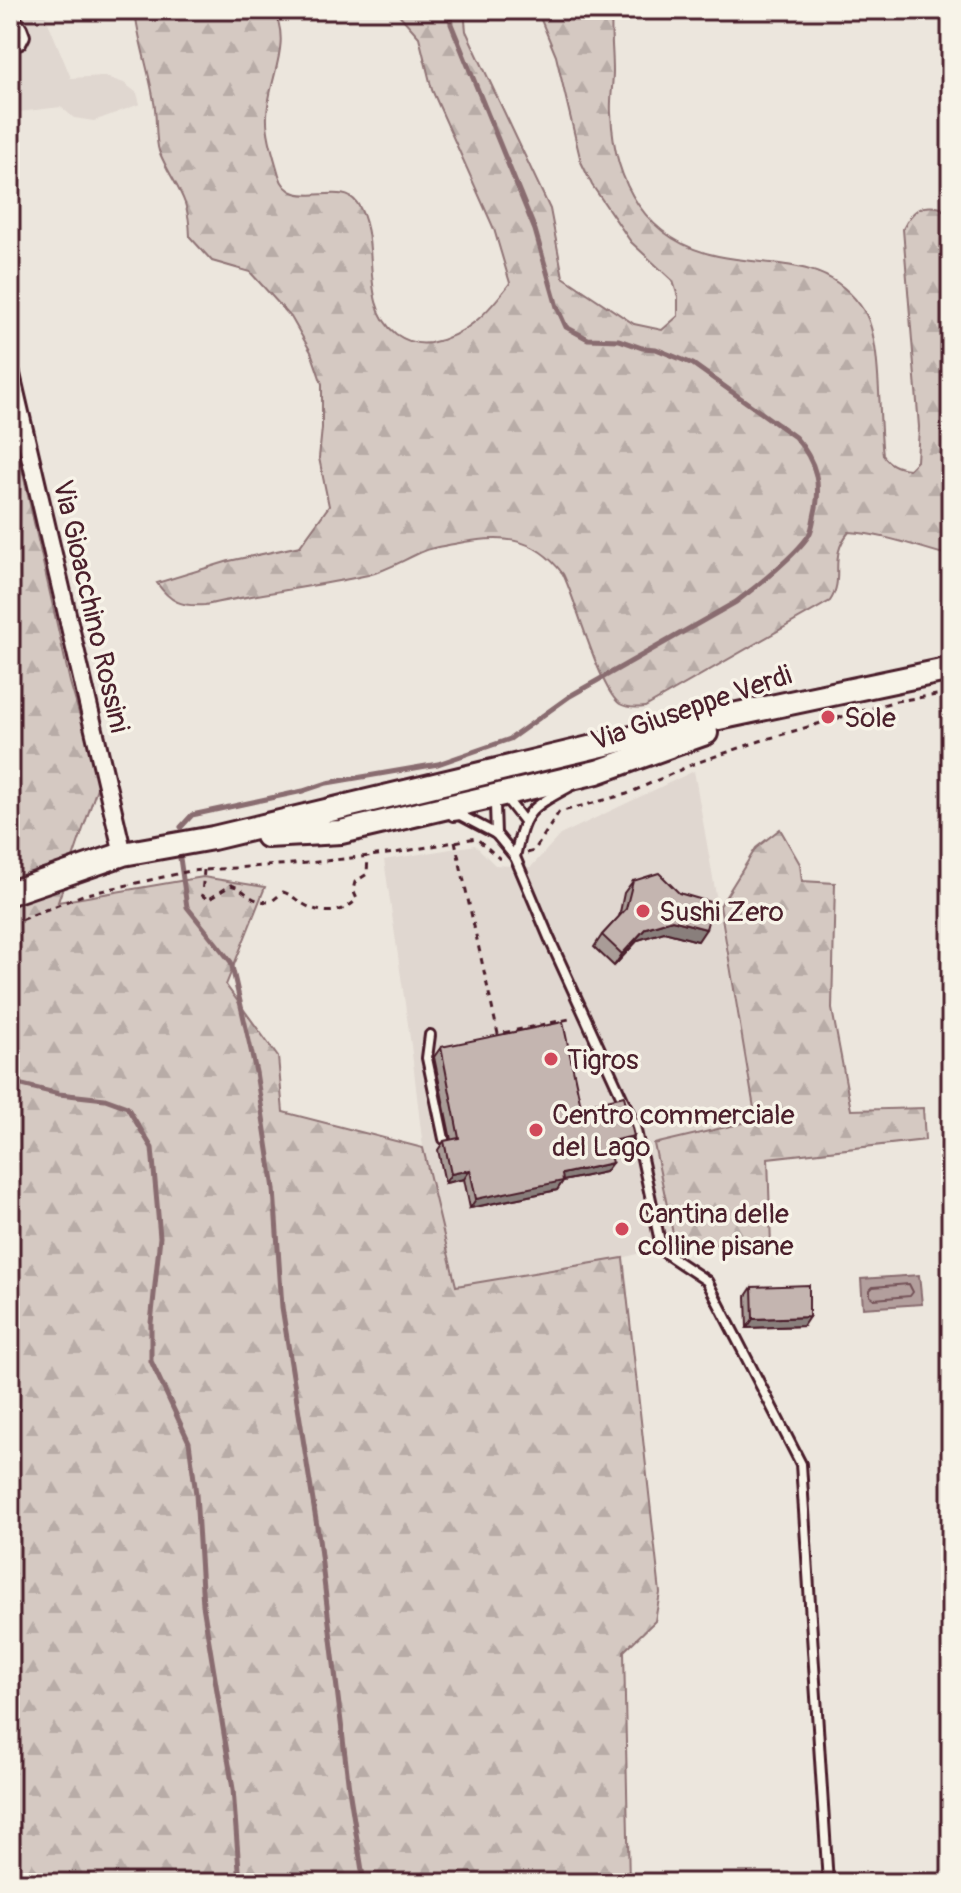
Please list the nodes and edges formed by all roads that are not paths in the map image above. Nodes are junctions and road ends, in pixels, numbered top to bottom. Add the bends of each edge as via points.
1 (10, 10) edge
2 (10, 48) edge
3 (10, 370) edge
4 (951, 669) edge
5 (817, 696) junction
6 (595, 747) junction
7 (597, 772) junction
8 (502, 793) junction
9 (382, 798) junction
10 (523, 820) junction
11 (341, 832) junction
12 (496, 834) junction
13 (213, 838) junction
14 (123, 854) junction
15 (515, 857) junction
16 (10, 893) edge
17 (430, 1035) dead end
18 (444, 1139) edge
19 (828, 1883) edge

1 - 2 lane via 25,36
3 - 14 street, Via Gioacchino Rossini
4 - 5 main road
5 - 6 main road, Via Giuseppe Verdi
5 - 7 main road, Via Giuseppe Verdi
6 - 8 main road, Via Giuseppe Verdi via 510,779
6 - 9 main road, Via Giuseppe Verdi
7 - 8 main road, Via Giuseppe Verdi
7 - 10 lane via 541,802
8 - 9 main road, Via Giuseppe Verdi via 481,784 411,799
8 - 10 lane
8 - 11 main road, Via Giuseppe Verdi
8 - 12 lane via 495,805
9 - 13 main road, Via Giuseppe Verdi
10 - 15 lane
11 - 12 lane via 460,815
11 - 13 main road, Via Giuseppe Verdi
12 - 15 lane
13 - 14 main road, Via Giuseppe Verdi
14 - 16 main road, Via Giuseppe Verdi
15 - 19 lane via 635,1126 662,1251 707,1281 801,1464
17 - 18 lane via 427,1058

